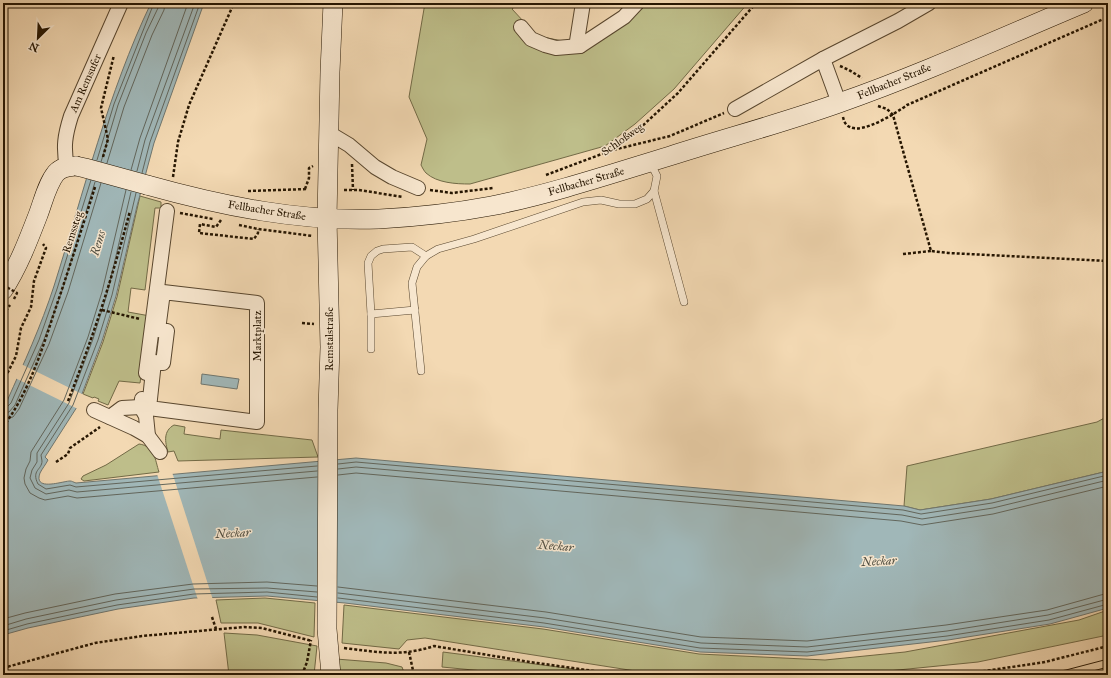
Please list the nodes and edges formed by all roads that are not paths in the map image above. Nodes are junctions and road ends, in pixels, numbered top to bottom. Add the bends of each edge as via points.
1 (120, 3) edge
2 (333, 3) edge
3 (583, 3) edge
4 (929, 3) edge
5 (1084, 3) edge
6 (632, 4) edge
7 (521, 27) dead end
8 (580, 46) junction
9 (823, 60) junction
10 (839, 103) junction
11 (735, 109) road end
12 (329, 132) junction
13 (650, 162) junction
14 (71, 166) junction
15 (418, 188) road end
16 (654, 190) junction
17 (167, 211) road end
18 (327, 218) junction
19 (426, 256) junction
20 (3, 290) edge
21 (684, 302) dead end
22 (158, 305) junction
23 (415, 310) junction
24 (372, 314) junction
25 (371, 349) dead end
26 (421, 371) dead end
27 (94, 410) dead end
28 (144, 411) junction
29 (110, 417) junction
30 (251, 422) junction
31 (148, 436) junction
32 (160, 452) dead end
33 (331, 675) edge

1 - 14 street, Am Remsufer via 65,134 64,147
2 - 12 main road, Remstalstraße
3 - 8 street via 577,41
4 - 9 street
5 - 10 main road, Fellbacher Straße
6 - 8 street via 624,18
7 - 8 street via 531,39 545,45 556,48
9 - 10 street
9 - 11 street
10 - 13 main road, Fellbacher Straße
12 - 15 street via 375,167
12 - 18 main road, Remstalstraße
13 - 16 lane via 657,176
13 - 18 main road, Fellbacher Straße via 545,193 490,206 427,215
14 - 18 main road, Fellbacher Straße, bridge via 195,198 266,212
14 - 20 main road via 62,168 53,178 31,233
16 - 19 lane via 647,198 635,204 601,200 583,202 438,249
16 - 21 lane
17 - 22 street, Marktplatz
18 - 33 main road, Remstalstraße via 330,347 321,635
19 - 23 lane via 417,267 412,283
19 - 24 lane via 412,247 383,249 371,256 368,263
22 - 28 street, Marktplatz
22 - 30 street, Marktplatz via 158,330 167,331 163,363 154,362 149,408
22 - 30 street, Marktplatz via 163,292 257,303 257,422
23 - 24 lane
23 - 26 lane
24 - 25 lane
27 - 29 street
28 - 29 street via 122,408
28 - 30 street via 251,429
28 - 31 street, Marktplatz
29 - 31 street
31 - 32 street

